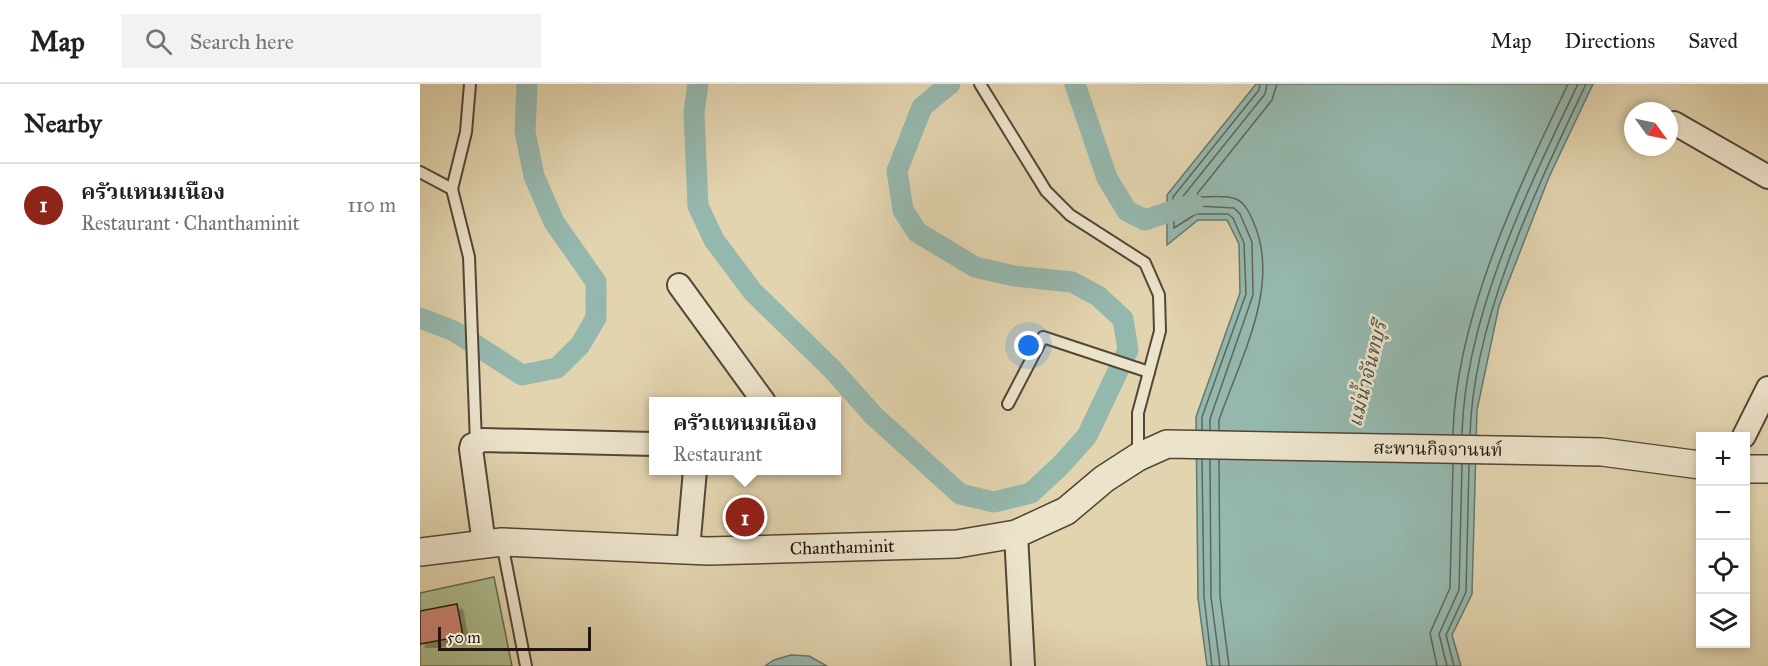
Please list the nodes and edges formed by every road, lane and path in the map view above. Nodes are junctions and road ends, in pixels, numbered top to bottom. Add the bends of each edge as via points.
1 (470, 84) edge
2 (980, 84) edge
3 (1678, 125) edge
4 (420, 172) edge
5 (1768, 177) edge
6 (452, 189) junction
7 (679, 285) dead end
8 (1149, 372) junction
9 (1768, 388) edge
10 (760, 397) edge
11 (1008, 404) dead end
12 (1746, 432) edge
13 (476, 442) junction
14 (649, 444) edge
15 (1167, 444) joint
16 (1138, 458) junction
17 (1696, 464) edge
18 (1750, 469) edge
19 (1768, 469) edge
20 (695, 475) edge
21 (1016, 534) junction
22 (493, 543) junction
23 (688, 550) junction
24 (420, 552) edge
25 (526, 666) edge
26 (1023, 666) edge

1 - 6 lane via 466,132
2 - 8 lane via 1046,191 1070,215 1145,263 1159,295 1160,319
3 - 5 street
4 - 6 lane
6 - 13 lane via 469,257
7 - 10 street
8 - 11 lane via 1042,337
8 - 16 lane via 1138,413
9 - 12 street
13 - 14 street
13 - 22 street via 471,449
15 - 16 street, Chanthaminit
15 - 17 street, สะพานกิจจานนท์ via 1602,452
16 - 21 street, Chanthaminit via 1104,479 1066,511
18 - 19 street
20 - 23 street
21 - 23 street, Chanthaminit via 957,544
21 - 26 street
22 - 23 street, Chanthaminit
22 - 24 street, Chanthaminit
22 - 25 lane

